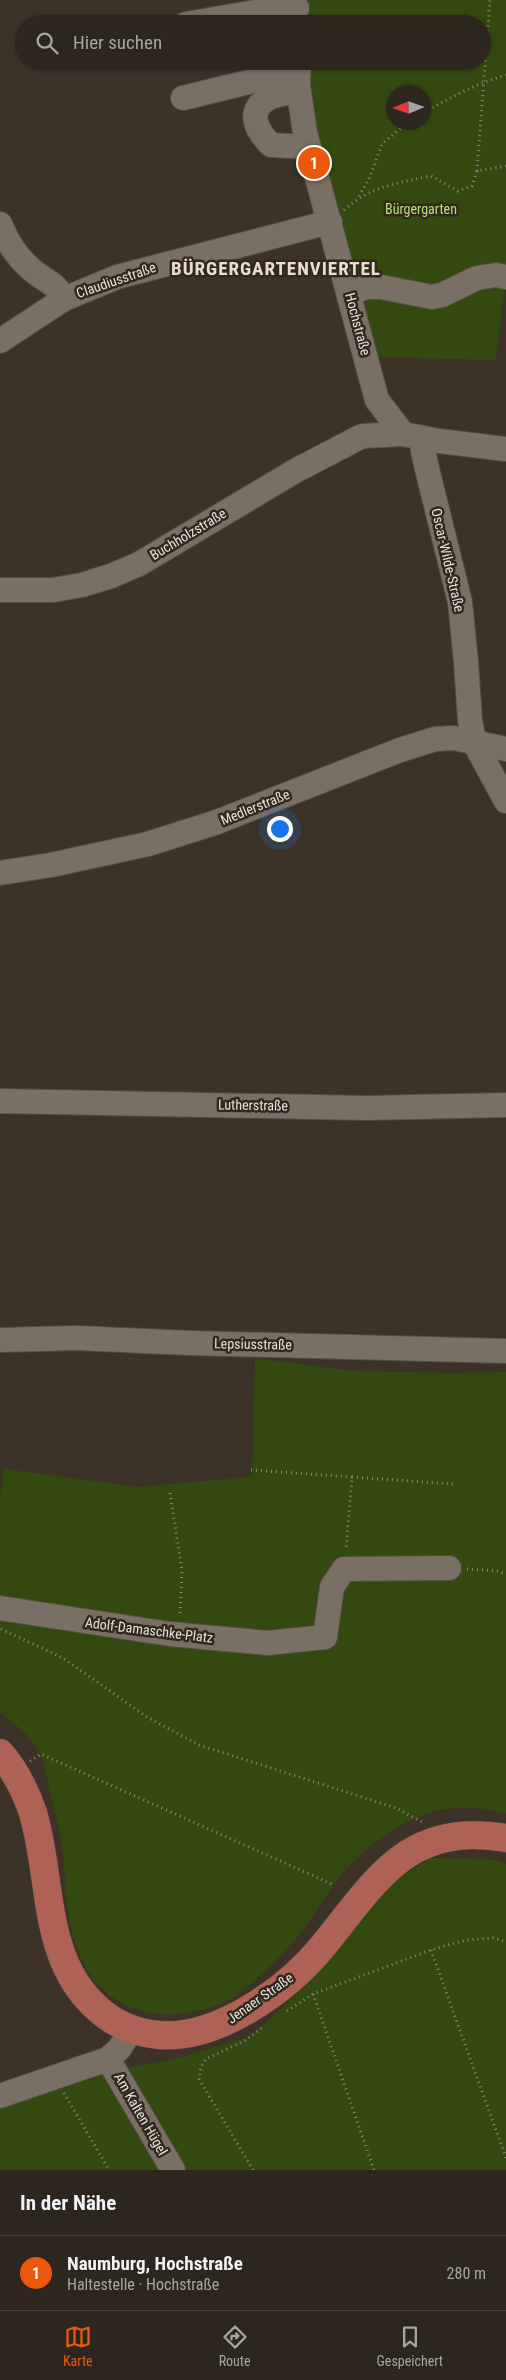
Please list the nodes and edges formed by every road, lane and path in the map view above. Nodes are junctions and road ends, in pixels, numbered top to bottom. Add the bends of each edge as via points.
1 (490, 0) edge
2 (298, 11) edge
3 (238, 15) edge
4 (489, 15) edge
5 (484, 70) edge
6 (299, 74) edge
7 (506, 75) edge
8 (483, 82) junction
9 (183, 98) dead end
10 (431, 109) edge
11 (399, 130) edge
12 (309, 147) junction
13 (506, 166) edge
14 (476, 171) junction
15 (359, 197) junction
16 (330, 222) junction
17 (0, 224) edge
18 (506, 277) edge
19 (349, 293) junction
20 (64, 299) junction
21 (0, 341) edge
22 (377, 400) junction
23 (362, 436) junction
24 (413, 436) junction
25 (506, 448) edge
26 (0, 590) edge
27 (474, 742) junction
28 (506, 749) edge
29 (506, 801) edge
30 (0, 873) edge
31 (0, 1101) edge
32 (506, 1105) edge
33 (0, 1340) edge
34 (506, 1351) edge
35 (251, 1470) dead end
36 (352, 1477) junction
37 (453, 1484) dead end
38 (170, 1493) dead end
39 (449, 1568) joint
40 (344, 1569) junction
41 (506, 1574) edge
42 (0, 1608) edge
43 (0, 1629) edge
44 (177, 1634) junction
45 (7, 1762) edge
46 (432, 1827) dead end
47 (506, 1838) edge
48 (334, 1885) dead end
49 (506, 1942) edge
50 (431, 1950) junction
51 (313, 1994) junction
52 (284, 2013) dead end
53 (270, 2023) dead end
54 (132, 2029) junction
55 (108, 2059) junction
56 (59, 2077) junction
57 (0, 2096) edge
58 (506, 2158) edge
59 (108, 2170) edge
60 (173, 2170) edge
61 (253, 2170) edge
62 (374, 2170) edge

1 - 4 path
2 - 3 street via 285,7
5 - 8 path
6 - 9 street
6 - 12 street, Hochstraße
6 - 12 street via 256,109 254,120 261,135 271,145
7 - 8 path
8 - 10 path
8 - 14 path
11 - 15 path via 382,144
12 - 16 street, Hochstraße
13 - 14 path
14 - 15 path via 472,186 458,192 431,176 384,186
15 - 16 path
16 - 19 street, Hochstraße
16 - 20 street, Claudiusstraße via 117,277
17 - 20 street via 10,247 32,270 56,286
18 - 19 street via 477,278 432,298 381,287 367,287
19 - 22 street, Hochstraße
20 - 21 street, Claudiusstraße
22 - 23 street
22 - 24 street, Hochstraße
23 - 24 street, Buchholzstraße
23 - 26 street, Buchholzstraße via 295,470 139,564 111,576 53,590
24 - 25 street, Buchholzstraße
24 - 27 street, Oscar-Wilde-Straße via 426,466 460,602
27 - 28 street, Medlerstraße
27 - 29 street, Oscar-Wilde-Straße
27 - 30 street, Medlerstraße via 435,739 216,822 156,841 52,865
31 - 32 street, Lutherstraße via 366,1108
33 - 34 street, Lepsiusstraße via 77,1338
35 - 36 path
36 - 37 path
36 - 40 path
38 - 44 path via 182,1570
39 - 40 street
39 - 41 path
40 - 44 street, Adolf-Damaschke-Platz via 332,1587 324,1637 268,1643
42 - 44 street, Adolf-Damaschke-Platz
43 - 46 path via 63,1658 147,1717 199,1745 396,1808
45 - 48 path via 41,1754
45 - 54 main road, Jenaer Straße via 26,1796 37,1830 53,1925 65,1965 95,2007 118,2024
47 - 54 main road, Jenaer Straße via 457,1837 431,1843 406,1854 375,1880 307,1963 257,2004 226,2022 178,2036 154,2035
49 - 50 path via 493,1938 466,1940
50 - 51 path
50 - 58 path
51 - 52 path
51 - 62 path
53 - 61 path via 244,2041 206,2059 199,2078
54 - 55 street via 120,2049
55 - 56 street
55 - 60 street, Am Kalten Hügel
56 - 57 street
56 - 59 path via 64,2094

